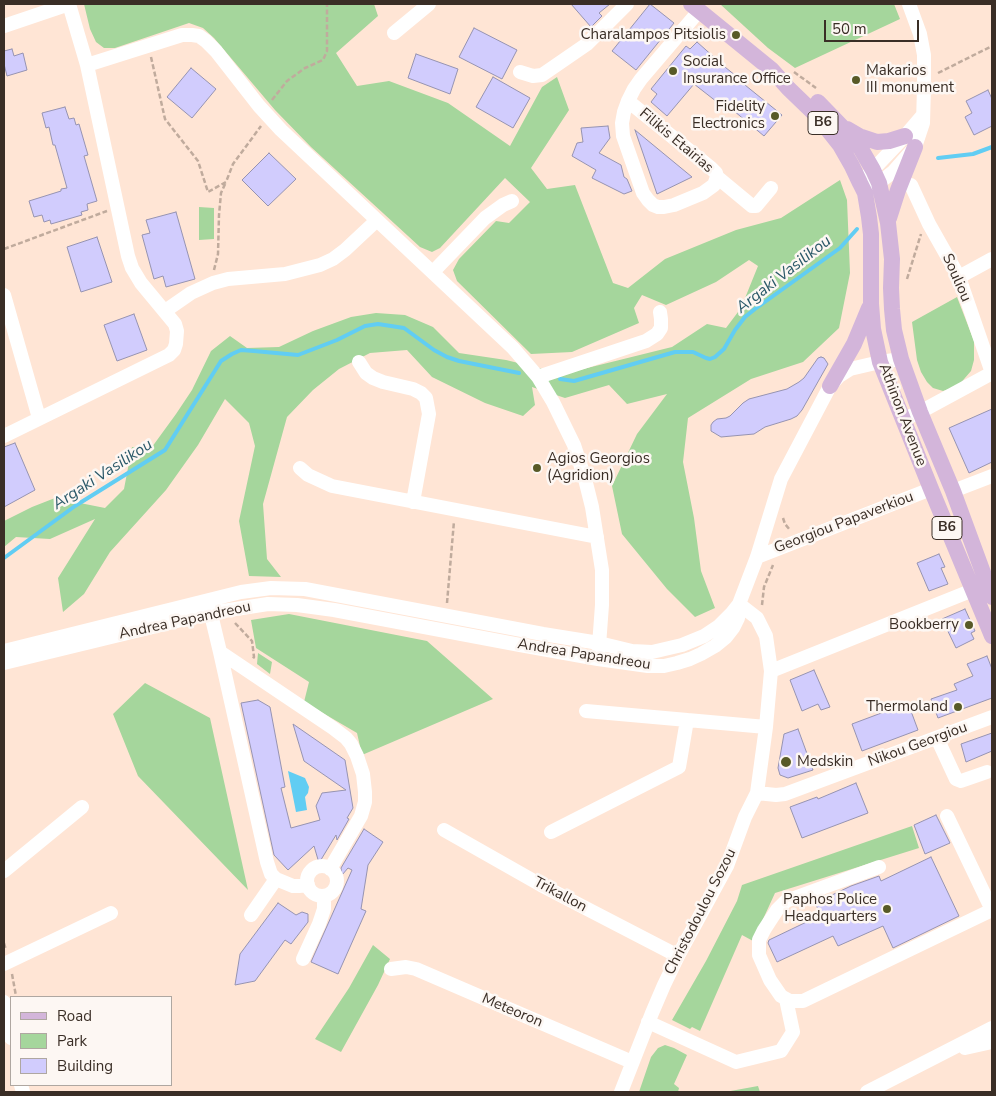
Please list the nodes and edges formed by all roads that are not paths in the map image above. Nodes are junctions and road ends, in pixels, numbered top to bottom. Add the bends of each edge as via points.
1 (69, 4) edge
2 (429, 4) edge
3 (627, 4) edge
4 (909, 4) edge
5 (695, 7) edge
6 (4, 26) edge
7 (394, 33) dead end
8 (87, 65) junction
9 (783, 71) junction
10 (520, 72) dead end
11 (628, 101) junction
12 (841, 126) junction
13 (910, 142) junction
14 (876, 176) junction
15 (717, 177) junction
16 (911, 185) dead end
17 (771, 188) dead end
18 (863, 188) junction
19 (512, 201) dead end
20 (376, 220) junction
21 (888, 223) junction
22 (992, 259) edge
23 (432, 272) junction
24 (959, 277) junction
25 (4, 295) edge
26 (871, 304) junction
27 (164, 311) junction
28 (660, 312) dead end
29 (901, 359) junction
30 (359, 362) dead end
31 (880, 362) junction
32 (992, 373) edge
33 (538, 377) junction
34 (830, 386) junction
35 (920, 412) junction
36 (39, 418) junction
37 (904, 419) junction
38 (4, 436) edge
39 (300, 468) dead end
40 (992, 476) edge
41 (931, 489) junction
42 (953, 491) junction
43 (413, 502) junction
44 (597, 537) junction
45 (756, 557) junction
46 (973, 590) junction
47 (992, 594) edge
48 (739, 604) junction
49 (209, 607) junction
50 (992, 636) edge
51 (599, 643) junction
52 (4, 651) edge
53 (220, 652) junction
54 (598, 659) junction
55 (4, 663) edge
56 (771, 671) junction
57 (586, 711) dead end
58 (992, 717) edge
59 (686, 720) junction
60 (766, 727) junction
61 (937, 738) junction
62 (987, 772) dead end
63 (757, 792) junction
64 (82, 807) dead end
65 (947, 816) dead end
66 (444, 830) dead end
67 (551, 832) dead end
68 (879, 866) dead end
69 (330, 869) junction
70 (4, 871) edge
71 (276, 879) junction
72 (308, 885) junction
73 (324, 896) junction
74 (992, 910) edge
75 (112, 913) dead end
76 (251, 915) dead end
77 (678, 956) junction
78 (303, 959) dead end
79 (4, 964) edge
80 (391, 969) dead end
81 (786, 998) junction
82 (4, 1002) edge
83 (648, 1022) junction
84 (992, 1028) edge
85 (10, 1033) edge
86 (992, 1042) edge
87 (947, 1051) junction
88 (632, 1062) junction
89 (621, 1092) edge
90 (867, 1092) edge

1 - 6 street
1 - 8 street
2 - 7 street
3 - 10 street via 587,44 542,75
4 - 13 street via 924,55 923,114
5 - 9 main road, B6
5 - 11 street, Filikis Etairias
8 - 20 street via 182,35 199,36 216,50 266,114
8 - 27 street via 132,268
9 - 12 main road, B6
9 - 18 main road, B6 via 788,88 829,130
11 - 15 street, Filikis Etairias via 711,168
11 - 15 street, Filikis Etairias via 622,123 623,136 643,193 653,205 674,205 703,193 714,185
12 - 13 main road via 878,142
12 - 14 main road, B6 via 861,149
13 - 14 street
13 - 21 main road
14 - 18 street
14 - 21 main road, Athinon Avenue / B6
15 - 17 street via 752,206 756,206
16 - 24 street, Souliou
18 - 26 main road, Athinon Avenue / B6 via 871,234
19 - 23 street via 485,218
20 - 23 street
20 - 27 street via 345,250 320,265 285,274 213,283
21 - 29 main road, Athinon Avenue / B6 via 894,330
22 - 24 street
23 - 33 street via 513,348
24 - 32 street, Souliou
25 - 36 street
26 - 31 main road, Athinon Avenue / B6
26 - 34 main road via 854,344
27 - 36 street via 177,331 174,350
28 - 33 street via 661,328 646,341
29 - 31 street
29 - 35 main road, Athinon Avenue / B6
30 - 43 street via 373,378 413,388 426,398 430,414
31 - 34 street via 850,369
31 - 37 main road, Athinon Avenue / B6
32 - 35 street
33 - 44 street via 574,446 585,479
34 - 45 street via 781,479
35 - 37 street
35 - 42 main road, Athinon Avenue / B6
36 - 38 street
37 - 41 main road, Athinon Avenue / B6
39 - 43 street via 332,486
40 - 42 street
41 - 45 street, Georgiou Papaverkiou
41 - 46 main road, Athinon Avenue / B6
42 - 47 main road, Athinon Avenue / B6
43 - 44 street
44 - 51 street via 602,570
45 - 48 street
46 - 50 main road, Athinon Avenue / B6
46 - 56 street
48 - 51 street, Andrea Papandreou via 719,626 704,636 668,649 632,651
48 - 54 street, Andrea Papandreou via 733,628 715,646 701,654 657,666
48 - 56 street, Christodoulou Sozou via 757,618 766,636
49 - 51 street, Andrea Papandreou via 241,592 271,588 304,589
49 - 52 street, Andrea Papandreou
49 - 53 street
49 - 54 street, Andrea Papandreou via 297,605
49 - 55 street, Andrea Papandreou
51 - 54 street
53 - 69 street via 333,728 351,744 363,774 365,802 361,816
53 - 71 street via 267,862
56 - 60 street, Christodoulou Sozou
57 - 59 street
58 - 61 street, Nikou Georgiou
59 - 60 street
59 - 67 street via 680,768
60 - 63 street, Christodoulou Sozou
61 - 62 street via 956,779 961,781
61 - 63 street, Nikou Georgiou via 785,794
63 - 77 street, Christodoulou Sozou via 727,866
64 - 70 street
65 - 74 street
66 - 77 street, Trikallon
68 - 81 street via 786,901 777,910 760,940 760,955 770,980
69 - 72 street via 315,868 309,874
69 - 73 street via 336,878 336,886
71 - 72 street via 293,886
71 - 76 street
72 - 73 street via 314,894
73 - 78 street via 324,910
74 - 81 street via 803,1002
75 - 79 street
77 - 83 street, Christodoulou Sozou
80 - 88 street, Meteoron via 416,969
81 - 83 street via 793,1032 781,1051 736,1062
82 - 85 street
83 - 88 street, Christodoulou Sozou
84 - 87 street
86 - 87 street
87 - 90 street
88 - 89 street, Christodoulou Sozou

